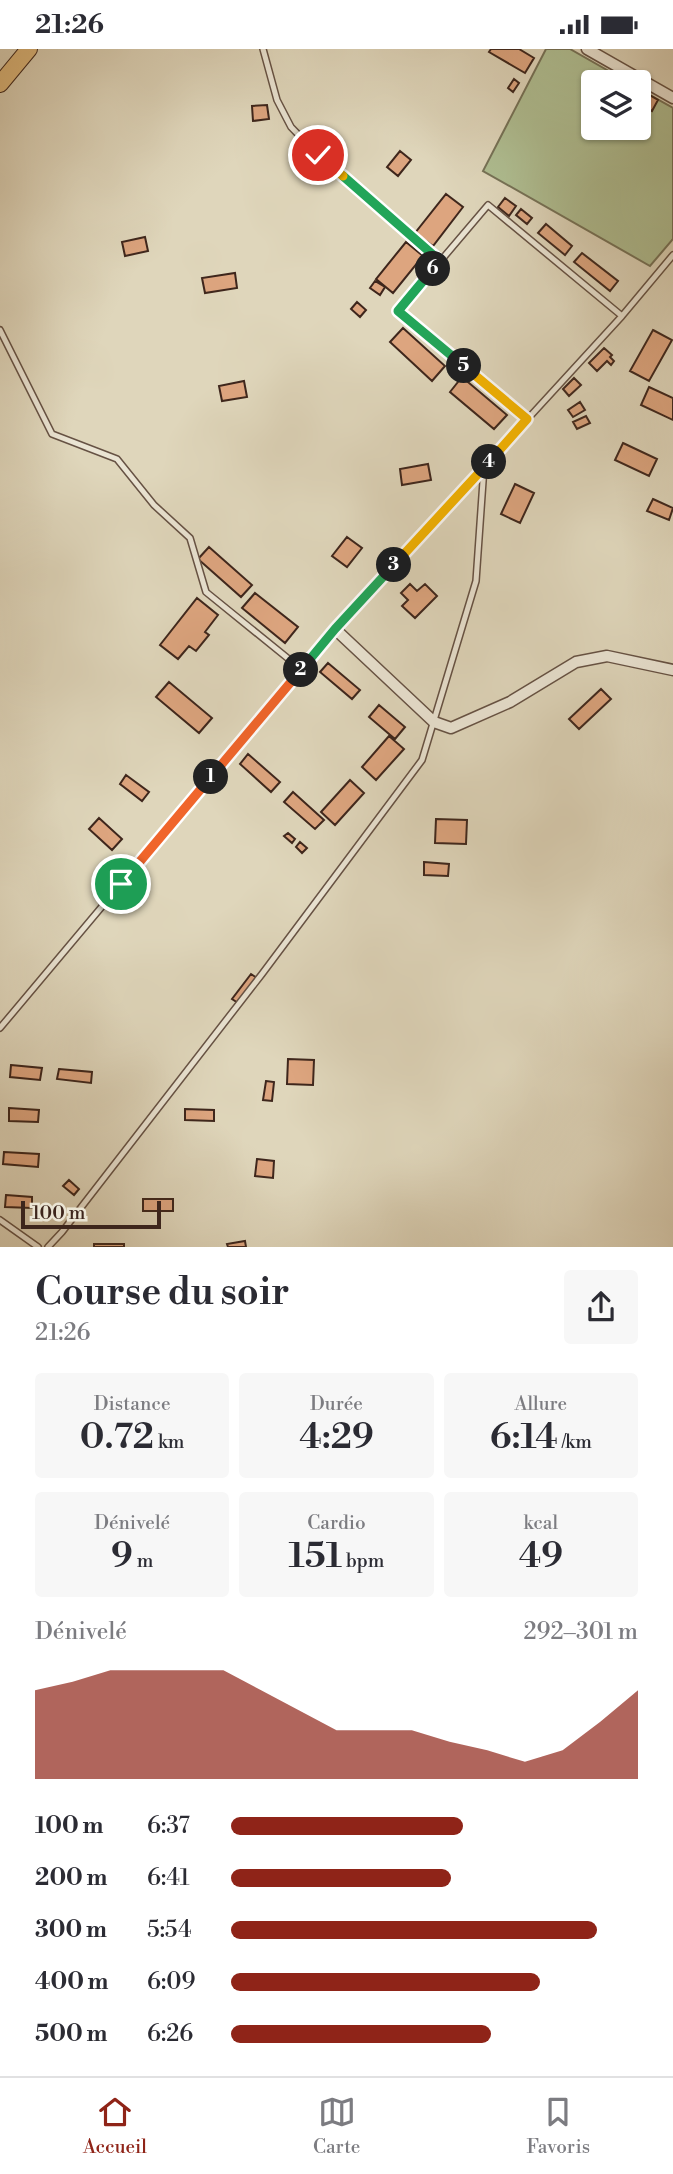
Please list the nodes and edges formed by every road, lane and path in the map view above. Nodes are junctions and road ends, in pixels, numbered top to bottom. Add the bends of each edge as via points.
1 (29, 49) edge
2 (263, 49) edge
3 (587, 49) edge
4 (0, 84) edge
5 (673, 98) edge
6 (673, 255) edge
7 (440, 261) junction
8 (622, 316) junction
9 (0, 330) edge
10 (527, 419) junction
11 (484, 467) junction
12 (335, 629) junction
13 (301, 669) junction
14 (673, 670) edge
15 (434, 722) junction
16 (0, 1028) edge
17 (0, 1220) edge
18 (38, 1247) edge
19 (48, 1247) edge

1 - 4 main road
2 - 7 lane via 290,127
3 - 5 street
6 - 8 lane
7 - 8 lane via 488,205
7 - 10 lane via 398,311
8 - 10 lane
9 - 13 lane via 52,434 117,459 154,505 190,538 206,592
10 - 11 lane
11 - 12 lane
11 - 15 lane via 476,581
12 - 13 lane
12 - 15 street
13 - 16 lane
14 - 15 street via 607,656 576,662 510,702 462,723 450,728
15 - 19 lane via 422,760
17 - 18 lane

